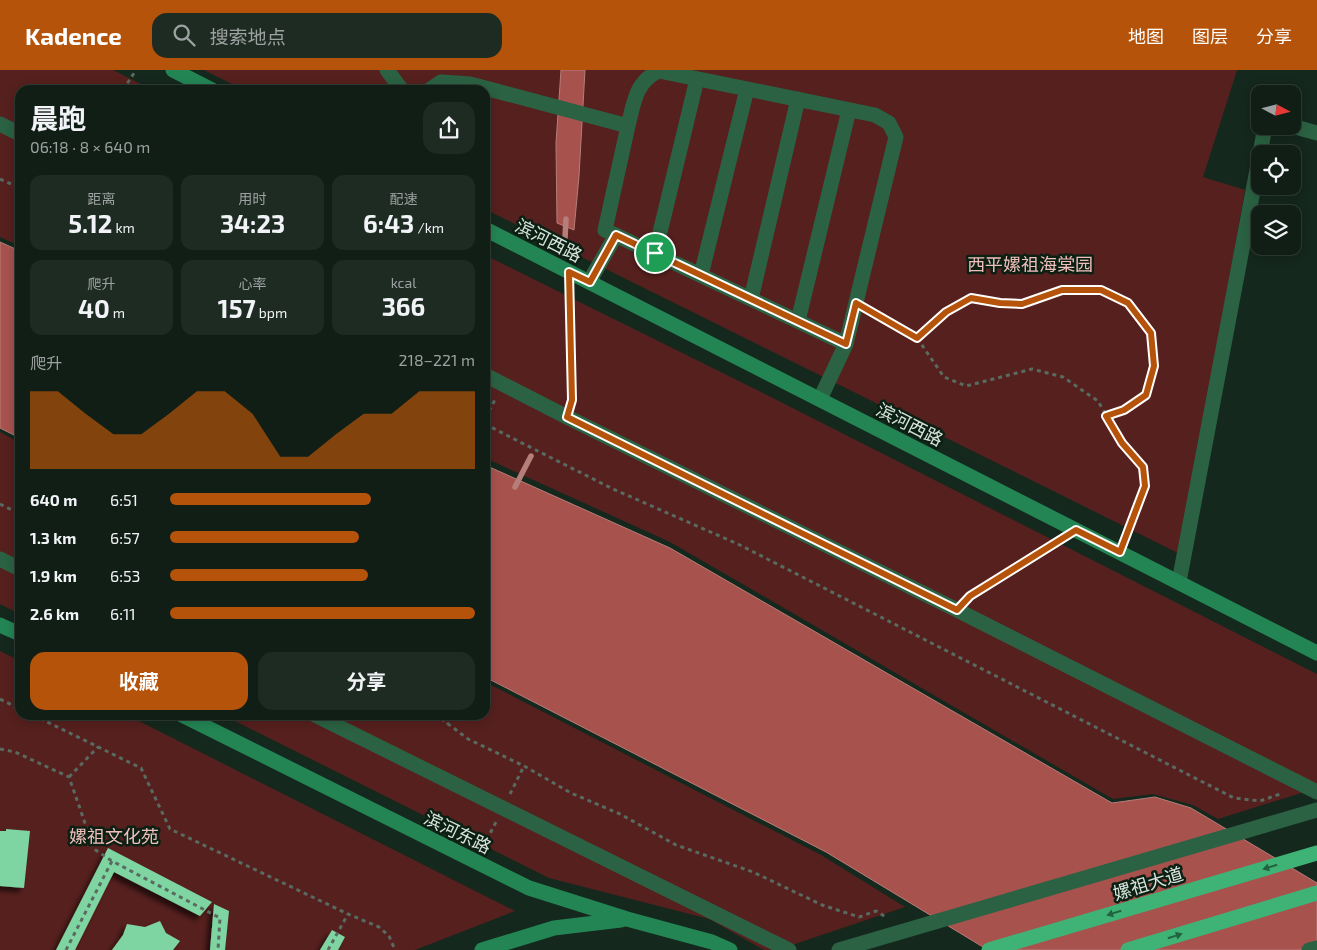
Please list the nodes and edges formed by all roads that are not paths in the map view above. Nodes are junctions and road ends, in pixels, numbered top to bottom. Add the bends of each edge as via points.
1 (173, 70) edge
2 (386, 70) edge
3 (696, 79) junction
4 (202, 85) edge
5 (398, 85) edge
6 (437, 85) edge
7 (474, 85) edge
8 (490, 89) edge
9 (747, 89) junction
10 (798, 100) junction
11 (849, 110) junction
12 (0, 124) edge
13 (628, 126) junction
14 (1301, 129) edge
15 (15, 132) edge
16 (1317, 133) edge
17 (1252, 195) edge
18 (490, 232) edge
19 (616, 235) junction
20 (655, 253) junction
21 (701, 275) junction
22 (590, 282) junction
23 (751, 299) junction
24 (798, 321) junction
25 (846, 344) junction
26 (490, 378) edge
27 (820, 399) junction
28 (0, 559) edge
29 (15, 566) edge
30 (1178, 582) junction
31 (0, 624) edge
32 (15, 632) edge
33 (1317, 653) edge
34 (192, 720) edge
35 (325, 720) edge
36 (1317, 792) edge
37 (1317, 810) edge
38 (1317, 853) edge
39 (1317, 893) edge
40 (627, 919) junction
41 (1317, 948) edge
42 (482, 950) edge
43 (730, 950) edge
44 (788, 950) edge
45 (839, 950) edge
46 (989, 950) edge
47 (1128, 950) edge
48 (1309, 950) edge

1 - 4 street
2 - 5 street
3 - 9 street
3 - 13 street via 660,71 650,75 639,88
3 - 20 street
6 - 7 street via 442,82
8 - 13 street
9 - 10 street
9 - 21 street
10 - 11 street
10 - 23 street
11 - 24 street
11 - 25 street via 875,115 889,123 896,137
12 - 15 street
13 - 19 street via 605,230
14 - 16 street
17 - 30 street
18 - 22 street, 滨河西路
19 - 20 street
19 - 22 street
20 - 21 street
21 - 23 street
22 - 27 street, 滨河西路
23 - 24 street
24 - 25 street
25 - 27 street
26 - 36 street
27 - 30 street, 滨河西路
28 - 29 street
30 - 33 street, 滨河西路
31 - 32 street
34 - 40 street, 滨河东路 via 530,888
35 - 44 street
37 - 45 street
38 -> 46 highway, 嫘祖大道
47 -> 39 highway
40 - 42 street via 554,928
40 - 43 street, 滨河东路
41 - 48 street

